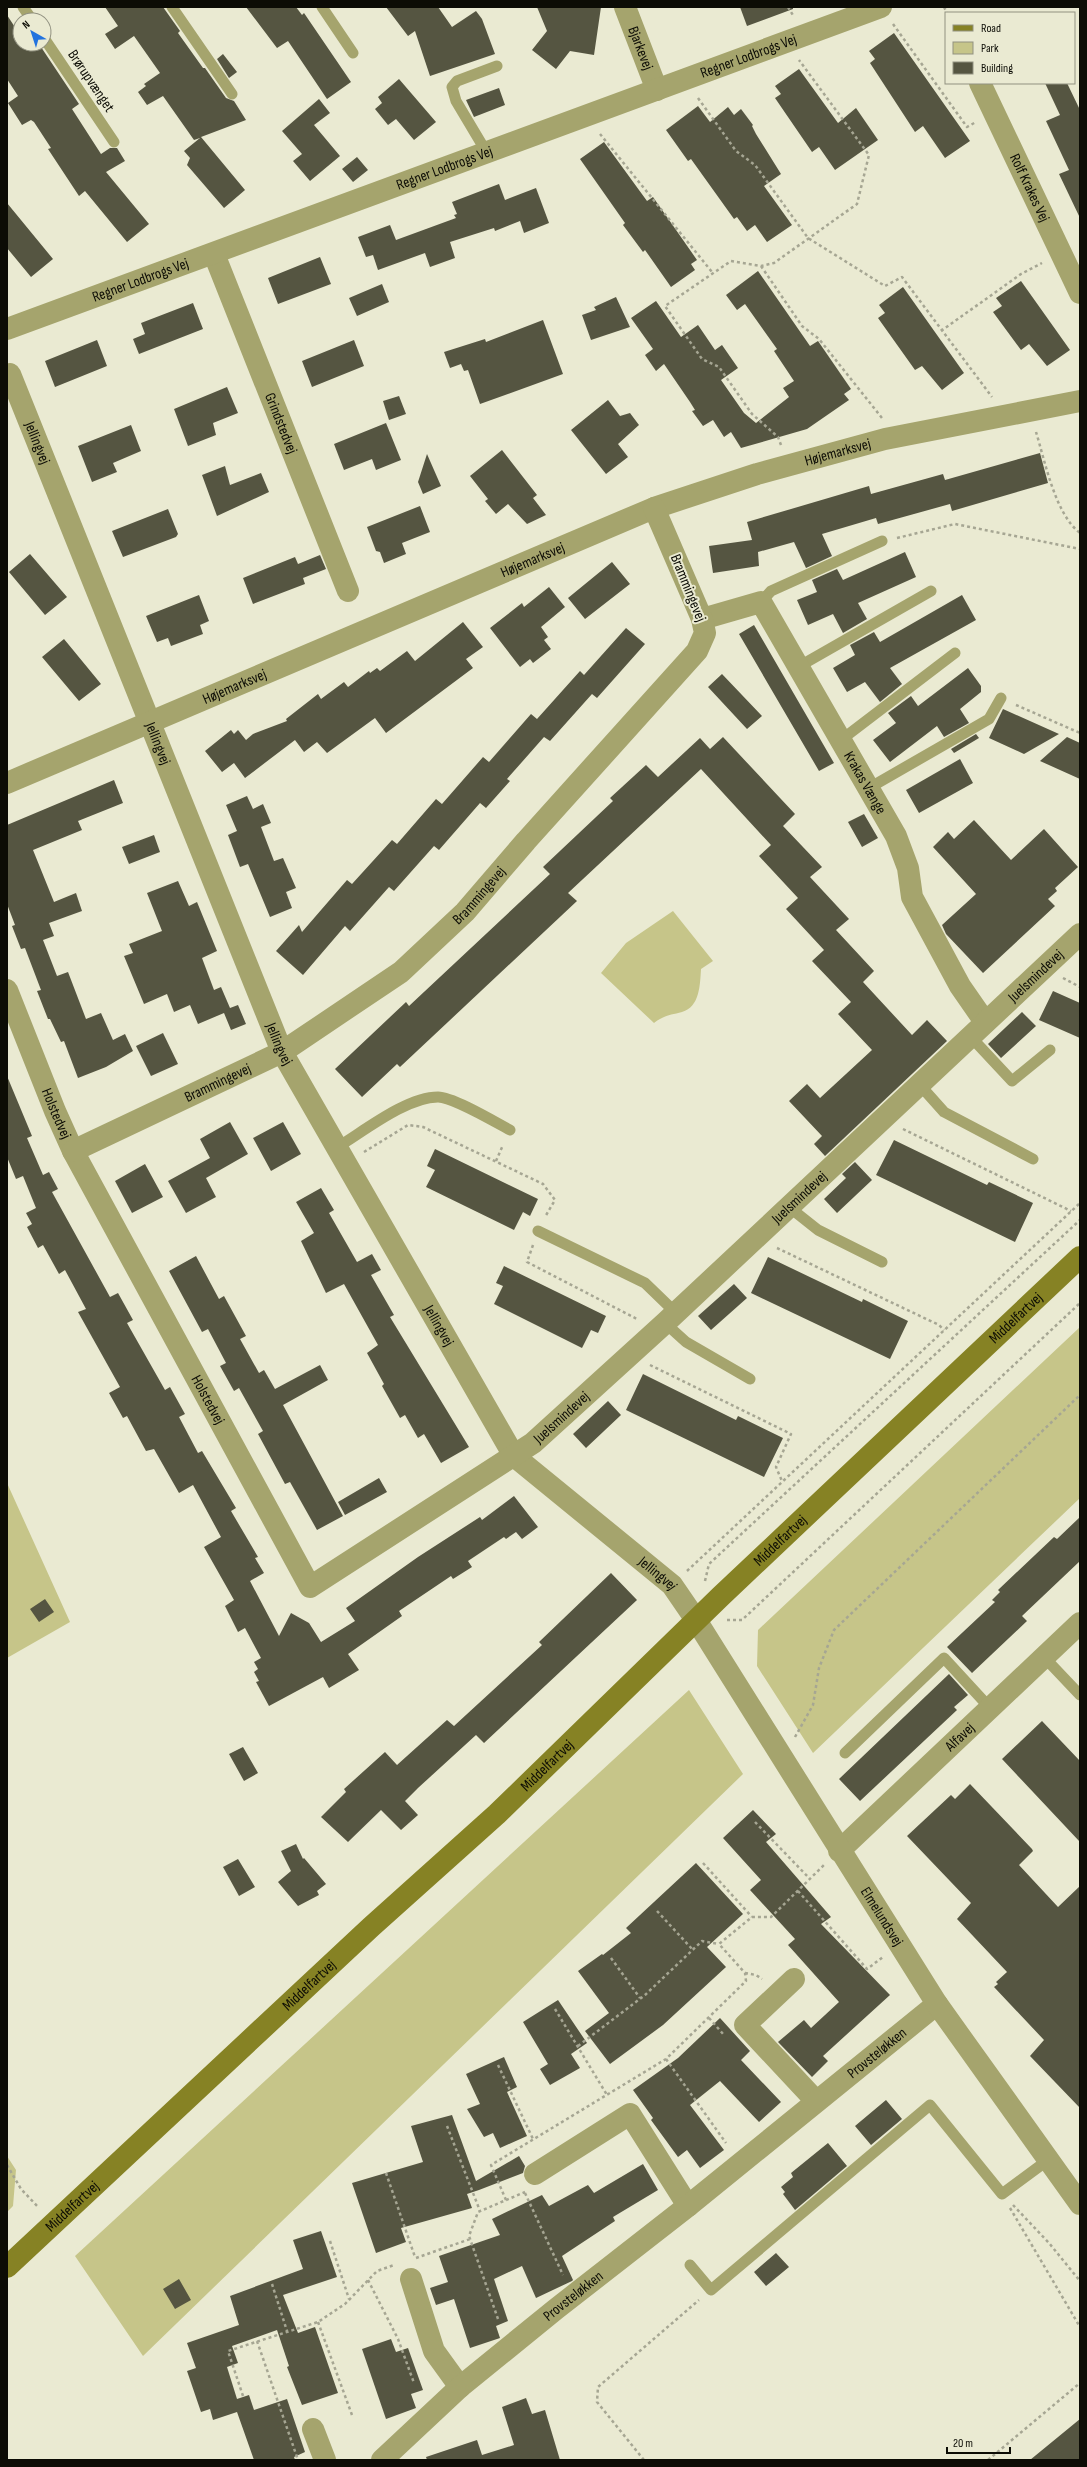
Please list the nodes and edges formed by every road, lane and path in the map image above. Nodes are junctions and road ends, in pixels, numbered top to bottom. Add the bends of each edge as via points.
1 (172, 7) edge
2 (322, 7) edge
3 (625, 7) edge
4 (886, 13) edge
5 (785, 42) junction
6 (52, 50) edge
7 (353, 53) dead end
8 (497, 66) dead end
9 (685, 79) junction
10 (980, 84) edge
11 (656, 90) junction
12 (232, 94) dead end
13 (994, 112) junction
14 (586, 116) junction
15 (114, 142) dead end
16 (487, 153) junction
17 (808, 238) junction
18 (1061, 253) junction
19 (214, 254) junction
20 (761, 266) junction
21 (712, 272) junction
22 (1080, 293) edge
23 (7, 329) edge
24 (941, 331) junction
25 (10, 374) dead end
26 (1080, 401) edge
27 (1030, 411) junction
28 (1004, 416) junction
29 (893, 437) junction
30 (790, 465) junction
31 (654, 508) junction
32 (1080, 533) edge
33 (882, 541) joint
34 (1080, 549) edge
35 (348, 591) dead end
36 (931, 591) dead end
37 (760, 602) junction
38 (702, 619) junction
39 (955, 653) dead end
40 (798, 667) junction
41 (1001, 698) joint
42 (150, 723) junction
43 (1080, 733) edge
44 (841, 740) junction
45 (7, 783) edge
46 (868, 788) junction
47 (1080, 934) edge
48 (7, 990) edge
49 (978, 1029) junction
50 (1050, 1050) dead end
51 (282, 1052) junction
52 (919, 1084) junction
53 (885, 1116) junction
54 (510, 1130) dead end
55 (73, 1151) junction
56 (340, 1156) junction
57 (1033, 1159) dead end
58 (1080, 1203) edge
59 (789, 1207) junction
60 (1071, 1211) junction
61 (1080, 1220) edge
62 (538, 1231) junction
63 (758, 1236) junction
64 (1080, 1257) edge
65 (882, 1262) dead end
66 (1080, 1303) edge
67 (666, 1322) junction
68 (944, 1330) junction
69 (634, 1352) junction
70 (750, 1379) dead end
71 (1080, 1395) edge
72 (514, 1456) junction
73 (782, 1481) junction
74 (672, 1585) junction
75 (704, 1585) dead end
76 (696, 1620) junction
77 (1080, 1623) edge
78 (1044, 1657) junction
79 (1080, 1695) edge
80 (990, 1708) junction
81 (845, 1752) dead end
82 (783, 1758) junction
83 (754, 1822) dead end
84 (839, 1850) junction
85 (703, 1863) dead end
86 (810, 1879) junction
87 (798, 1891) junction
88 (657, 1911) dead end
89 (752, 1917) junction
90 (719, 1944) junction
91 (899, 1945) junction
92 (693, 1950) junction
93 (611, 1958) dead end
94 (794, 1979) dead end
95 (640, 1999) junction
96 (937, 2004) junction
97 (555, 2009) dead end
98 (578, 2046) junction
99 (666, 2059) junction
100 (498, 2065) dead end
101 (607, 2095) junction
102 (816, 2101) junction
103 (447, 2126) dead end
104 (533, 2139) junction
105 (726, 2143) dead end
106 (1048, 2160) junction
107 (7, 2165) edge
108 (386, 2173) dead end
109 (530, 2183) junction
110 (1002, 2194) junction
111 (506, 2200) junction
112 (1080, 2204) edge
113 (688, 2206) junction
114 (480, 2211) junction
115 (53, 2224) junction
116 (470, 2239) junction
117 (330, 2241) dead end
118 (415, 2258) junction
119 (690, 2265) dead end
120 (7, 2267) edge
121 (406, 2268) junction
122 (368, 2280) junction
123 (565, 2280) dead end
124 (1080, 2281) edge
125 (272, 2284) dead end
126 (711, 2290) junction
127 (349, 2299) junction
128 (498, 2319) dead end
129 (318, 2322) junction
130 (1080, 2327) edge
131 (287, 2331) junction
132 (257, 2341) junction
133 (414, 2383) dead end
134 (1080, 2383) edge
135 (460, 2387) junction
136 (244, 2396) dead end
137 (352, 2414) dead end
138 (313, 2430) dead end
139 (298, 2460) edge
140 (325, 2460) edge
141 (382, 2460) edge
142 (644, 2460) edge
143 (988, 2460) edge

1 - 12 lane
2 - 7 lane
3 - 11 street, Bjarkevej
4 - 5 street, Regner Lodbrogs Vej
4 - 13 path via 967,128
5 - 9 street, Regner Lodbrogs Vej
5 - 17 path via 869,155 857,204
6 - 15 lane, Brørupvænget
8 - 16 lane via 457,81 452,87 456,101
9 - 11 street, Regner Lodbrogs Vej
9 - 17 path via 736,151 755,165
10 - 13 street, Rolf Krakes Vej
11 - 14 street, Regner Lodbrogs Vej
13 - 18 street, Rolf Krakes Vej
14 - 16 street, Regner Lodbrogs Vej
14 - 21 path
16 - 19 street, Regner Lodbrogs Vej
17 - 20 path via 774,263
17 - 24 path via 885,286 902,277
18 - 22 street, Rolf Krakes Vej
18 - 24 path via 1021,274
19 - 23 street, Regner Lodbrogs Vej
19 - 35 street, Grindstedvej
20 - 21 path via 731,261
20 - 29 path via 802,326 819,339 876,409
21 - 30 path via 665,306 702,359 719,367 752,414 778,437
24 - 28 path via 988,390
25 - 42 street, Jellingvej
26 - 27 street, Højemarksvej
27 - 28 street, Højemarksvej
27 - 32 path via 1053,488 1072,526
28 - 29 street, Højemarksvej
29 - 30 street, Højemarksvej
30 - 31 street, Højemarksvej
31 - 38 street, Brammingevej
31 - 42 street, Højemarksvej
33 - 34 path via 955,524
33 - 37 lane via 771,591
36 - 40 lane
37 - 38 street
37 - 40 street, Krakas Vænge
38 - 51 street, Brammingevej via 705,633 697,651 465,912 401,972
39 - 44 lane
40 - 44 street, Krakas Vænge
41 - 43 path
41 - 46 lane via 989,719
42 - 45 street, Højemarksvej
42 - 51 street, Jellingvej
44 - 46 street, Krakas Vænge
46 - 49 street, Krakas Vænge via 896,836 908,868 912,897 960,986
47 - 49 street, Juelsmindevej
48 - 55 street, Holstedvej
49 - 50 lane via 1012,1081
49 - 52 street, Juelsmindevej
51 - 55 street, Brammingevej
51 - 56 street, Jellingvej
52 - 53 street, Juelsmindevej
52 - 57 lane via 944,1112
53 - 59 street, Juelsmindevej
53 - 60 path via 897,1126
54 - 56 lane via 439,1097 403,1107
55 - 72 street, Holstedvej via 310,1587
56 - 62 path via 408,1125 423,1127 543,1184 555,1200
56 - 72 street, Jellingvej
58 - 60 path
59 - 63 street, Juelsmindevej
59 - 65 lane via 818,1230
60 - 68 path
61 - 75 path via 709,1564
62 - 67 lane via 645,1283
62 - 67 path via 527,1262
63 - 67 street, Juelsmindevej
63 - 68 path via 939,1325
64 - 76 main road, Middelfartvej
66 - 76 path via 742,1620
67 - 69 street, Juelsmindevej
67 - 70 lane via 686,1342
68 - 73 path
69 - 72 street, Juelsmindevej via 537,1440
69 - 73 path via 651,1365 791,1434 776,1467
71 - 82 path via 834,1630 819,1668 813,1705
72 - 74 street, Jellingvej
73 - 74 path
74 - 76 street, Jellingvej
76 - 82 street, Elmelundsvej
76 - 115 main road, Middelfartvej via 497,1814 371,1926
77 - 78 street, Alfavej
78 - 79 lane
78 - 80 street, Alfavej
80 - 81 lane via 944,1658
80 - 84 street, Alfavej
82 - 84 street, Elmelundsvej
83 - 86 path
84 - 86 path
84 - 91 street, Elmelundsvej
85 - 89 path
86 - 87 path
87 - 89 path via 771,1917
87 - 91 path via 868,1969
88 - 92 path
89 - 90 path
90 - 92 path via 702,1941
90 - 99 path via 745,1973 746,1981
91 - 96 street, Elmelundsvej
92 - 95 path
93 - 95 path
94 - 102 street via 745,2025
95 - 98 path
96 - 102 street, Provsteløkken
96 - 106 street, Elmelundsvej
97 - 98 path
98 - 101 path
99 - 101 path
99 - 105 path
100 - 104 path
101 - 104 path
102 - 113 street, Provsteløkken
103 - 114 path
104 - 111 path via 490,2165
106 - 110 lane
106 - 112 street, Elmelundsvej
107 - 115 path via 21,2189
108 - 118 path
109 - 111 path
109 - 113 street via 630,2114
109 - 123 path
110 - 124 path via 1049,2243
110 - 126 lane via 930,2105
110 - 130 path
111 - 114 path
113 - 135 street, Provsteløkken
114 - 116 path
115 - 120 main road, Middelfartvej
116 - 118 path
116 - 128 path
117 - 127 path
118 - 121 path
119 - 126 lane
121 - 122 path via 377,2271
121 - 135 street via 434,2352
122 - 127 path
122 - 133 path via 398,2339
125 - 131 path
126 - 142 path via 598,2387 597,2402
127 - 129 path
129 - 131 path
129 - 137 path
131 - 132 path
132 - 136 path via 228,2351
132 - 139 path
134 - 143 path
135 - 141 street, Provsteløkken
138 - 140 street

